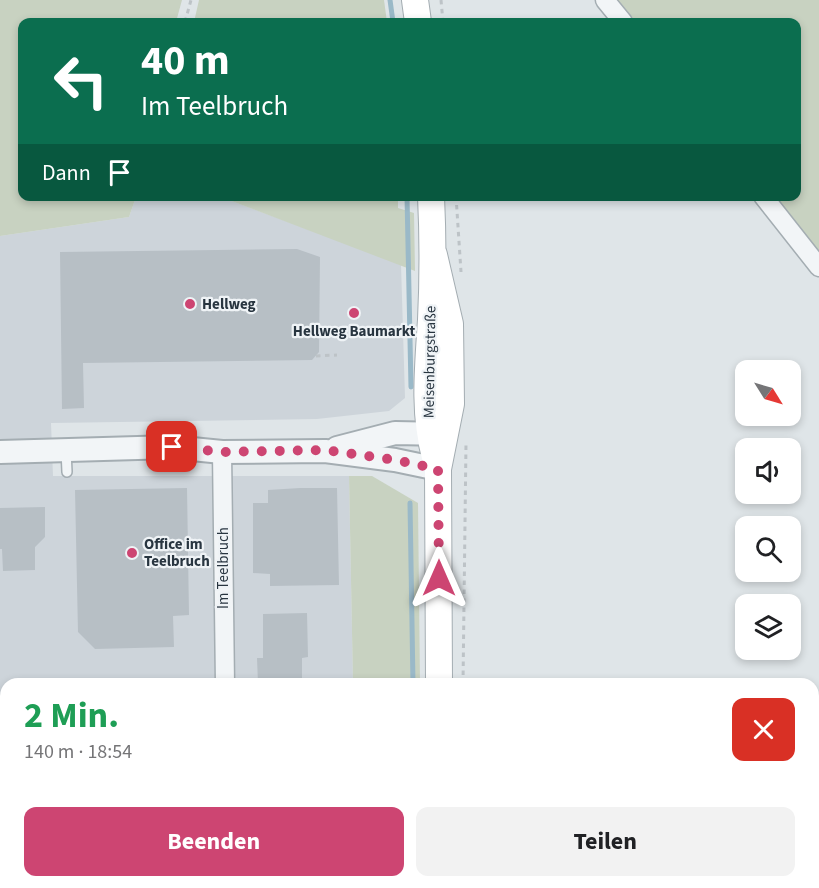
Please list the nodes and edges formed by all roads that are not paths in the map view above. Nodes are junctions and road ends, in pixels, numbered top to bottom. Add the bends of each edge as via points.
1 (415, 0) edge
2 (605, 0) edge
3 (417, 18) edge
4 (620, 18) edge
5 (431, 201) edge
6 (767, 201) edge
7 (819, 267) edge
8 (437, 434) junction
9 (325, 450) junction
10 (0, 452) edge
11 (222, 452) junction
12 (438, 469) junction
13 (225, 678) edge
14 (439, 678) edge

1 - 3 main road
2 - 4 street
5 - 8 main road, Meisenburgstraße via 434,255 427,392
6 - 7 street
8 - 9 street via 396,434
8 - 12 main road, Meisenburgstraße
9 - 11 street
9 - 12 street
10 - 11 street via 67,461 172,447
11 - 13 street, Im Teelbruch
12 - 14 main road, Meisenburgstraße

